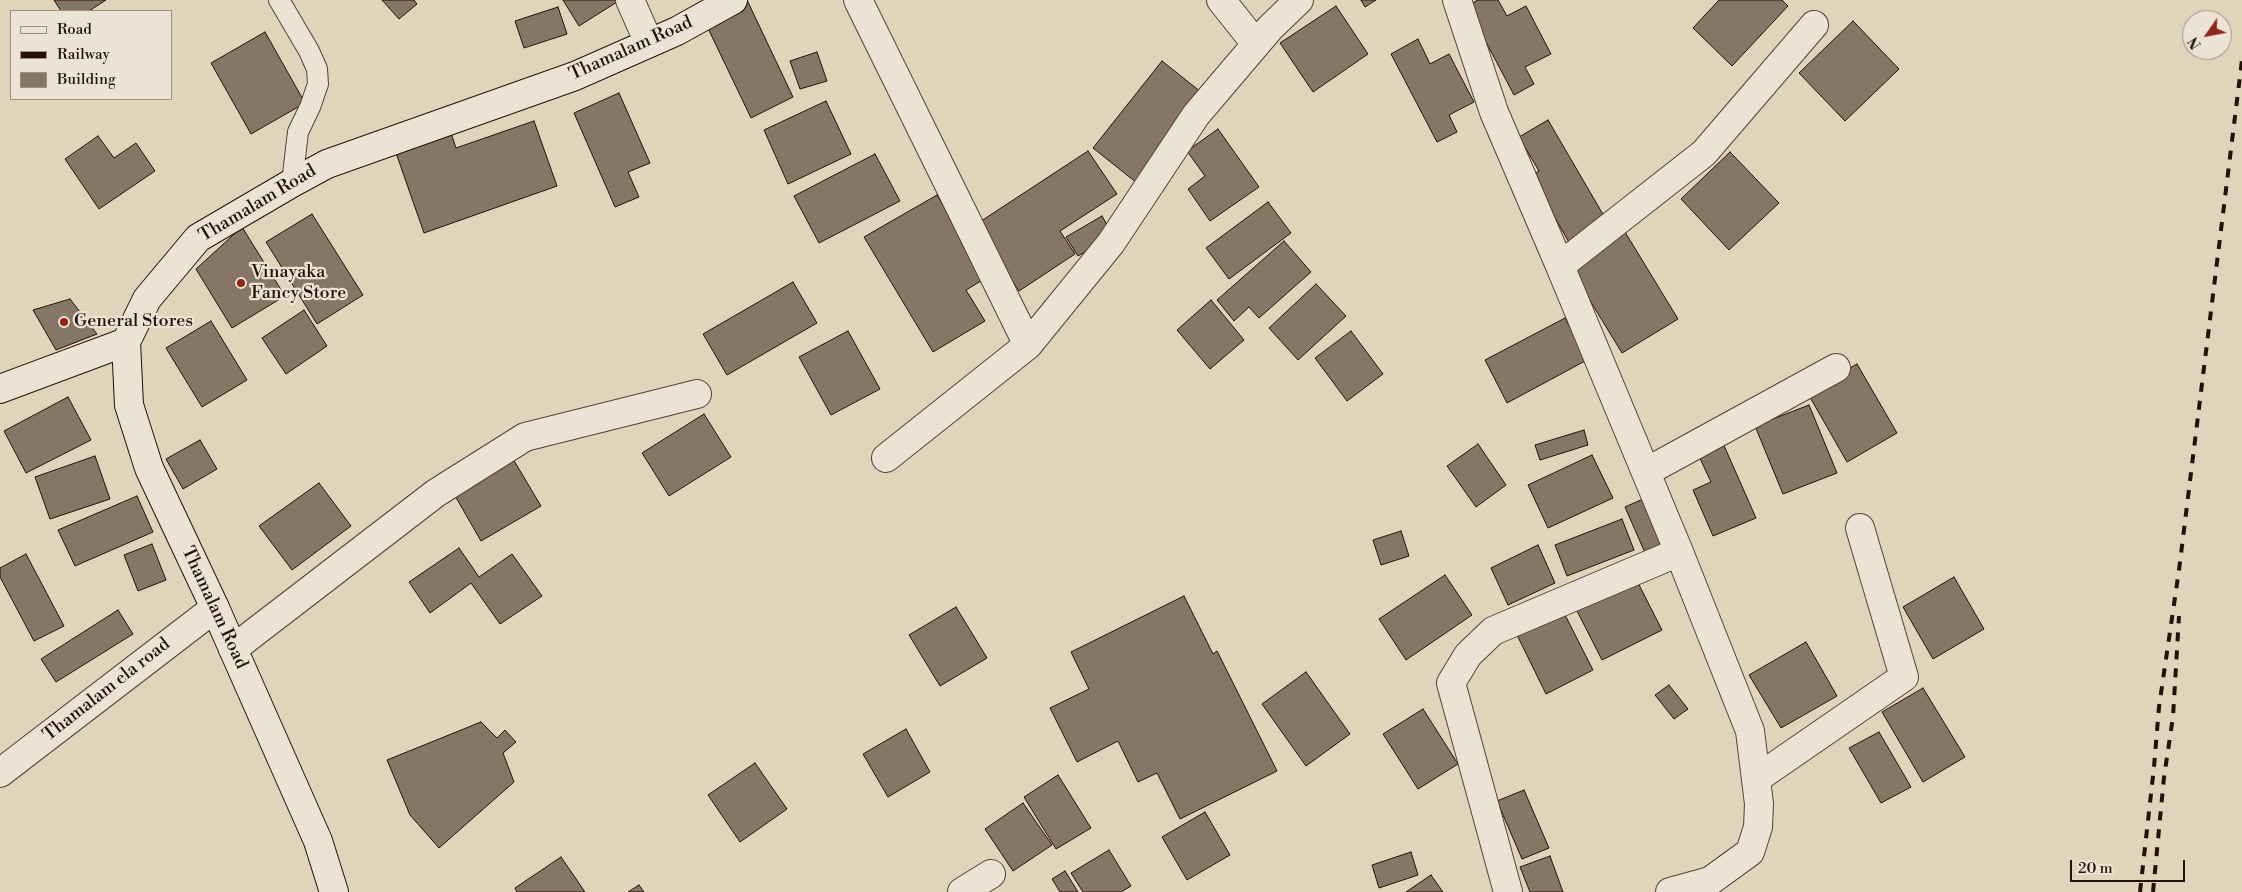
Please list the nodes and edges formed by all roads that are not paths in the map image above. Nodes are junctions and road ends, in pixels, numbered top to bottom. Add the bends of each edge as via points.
1 (280, 0) edge
2 (630, 0) edge
3 (733, 0) edge
4 (858, 0) edge
5 (1220, 0) edge
6 (1299, 0) edge
7 (1456, 0) edge
8 (1814, 25) dead end
9 (649, 43) junction
10 (1256, 44) junction
11 (292, 183) junction
12 (1560, 266) junction
13 (126, 342) junction
14 (1028, 345) junction
15 (1836, 368) dead end
16 (0, 389) edge
17 (697, 394) dead end
18 (886, 458) dead end
19 (1646, 472) junction
20 (1860, 528) dead end
21 (1679, 552) junction
22 (215, 608) junction
23 (234, 649) junction
24 (0, 773) edge
25 (1756, 779) junction
26 (990, 874) dead end
27 (334, 892) edge
28 (962, 892) edge
29 (1508, 892) edge
30 (1670, 892) edge

1 - 11 lane via 309,51 317,69 318,84 298,132
2 - 9 street
3 - 9 street, Thamalam Road
4 - 14 street
5 - 10 street
6 - 10 street
7 - 12 street via 1494,112
8 - 12 street via 1704,153
9 - 11 street, Thamalam Road via 575,76 327,164
10 - 14 street via 1196,115 1112,243
11 - 13 street, Thamalam Road via 198,238 147,299
12 - 19 street
13 - 16 street
13 - 22 street, Thamalam Road via 130,405 148,468
14 - 18 street
15 - 19 street
17 - 23 street via 526,437 436,493
19 - 21 street
20 - 25 street via 1904,677
21 - 25 street via 1750,731
21 - 29 street via 1493,631 1468,655 1451,683
22 - 23 street, Thamalam Road
22 - 24 street, Thamalam ela road
23 - 27 street, Thamalam Road via 318,841
25 - 30 street via 1758,827 1750,852 1710,881
26 - 28 street

